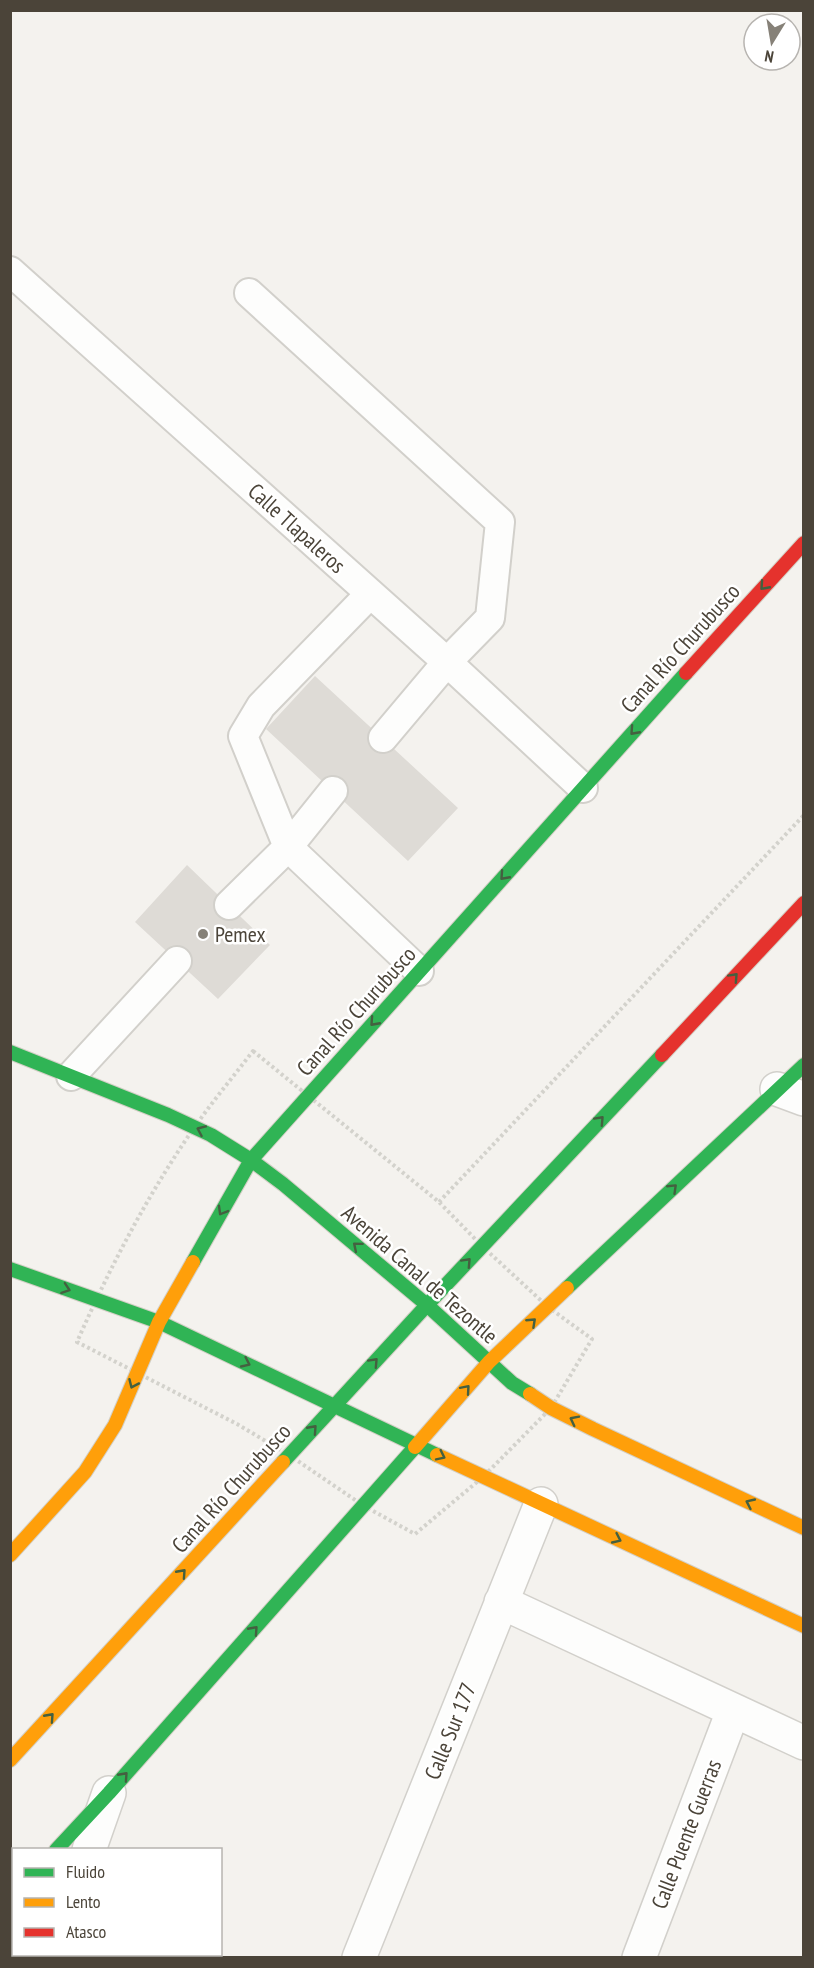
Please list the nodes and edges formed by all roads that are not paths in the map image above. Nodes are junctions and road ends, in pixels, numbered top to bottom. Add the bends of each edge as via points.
1 (10, 271) edge
2 (249, 293) dead end
3 (804, 543) edge
4 (370, 594) junction
5 (447, 663) junction
6 (383, 738) dead end
7 (583, 788) junction
8 (333, 791) dead end
9 (288, 847) junction
10 (804, 903) edge
11 (229, 905) dead end
12 (177, 961) dead end
13 (419, 971) junction
14 (10, 1052) edge
15 (804, 1065) edge
16 (71, 1076) junction
17 (790, 1094) edge
18 (251, 1160) junction
19 (10, 1269) edge
20 (427, 1305) junction
21 (159, 1322) junction
22 (489, 1362) junction
23 (335, 1405) junction
24 (418, 1445) junction
25 (541, 1504) junction
26 (45, 1518) junction
27 (804, 1528) edge
28 (10, 1533) edge
29 (10, 1555) edge
30 (501, 1602) junction
31 (804, 1626) edge
32 (733, 1711) junction
33 (804, 1743) edge
34 (10, 1760) edge
35 (109, 1793) junction
36 (58, 1848) edge
37 (90, 1848) edge
38 (359, 1958) edge
39 (639, 1958) edge

1 - 4 lane, Calle Tlapaleros
2 - 5 lane via 500,522 490,618
3 -> 7 main road, Canal Río Churubusco
4 - 5 lane, Calle Tlapaleros
4 - 9 lane via 261,706 243,736
5 - 6 lane
5 - 7 lane, Calle Tlapaleros
7 -> 13 main road, Canal Río Churubusco
8 - 9 lane
9 - 11 lane
9 - 13 lane
20 -> 10 main road, Canal Río Churubusco
12 - 16 lane
13 -> 18 main road, Canal Río Churubusco
14 - 16 main road, Avenida Canal de Tezontle
15 - 17 main road
18 -> 16 main road, Avenida Canal de Tezontle via 194,1127
22 -> 17 main road
20 -> 18 main road, Avenida Canal de Tezontle
18 -> 21 main road, Canal Río Churubusco
19 -> 21 main road
20 - 22 main road, Avenida Canal de Tezontle
23 -> 20 main road, Canal Río Churubusco
21 -> 23 main road
21 -> 26 main road, Canal Río Churubusco via 115,1425 85,1472
24 -> 22 main road
27 -> 22 main road, Avenida Canal de Tezontle via 551,1408 512,1383
23 - 24 main road
34 -> 23 main road, Canal Río Churubusco
24 -> 25 main road
35 -> 24 main road
25 - 30 street, Calle Sur 177
25 -> 31 main road
26 - 28 main road
26 - 29 main road, Canal Río Churubusco
30 - 32 street
30 - 38 street, Calle Sur 177
32 - 33 street
32 - 39 street, Calle Puente Guerras
35 - 36 main road
35 - 37 street

